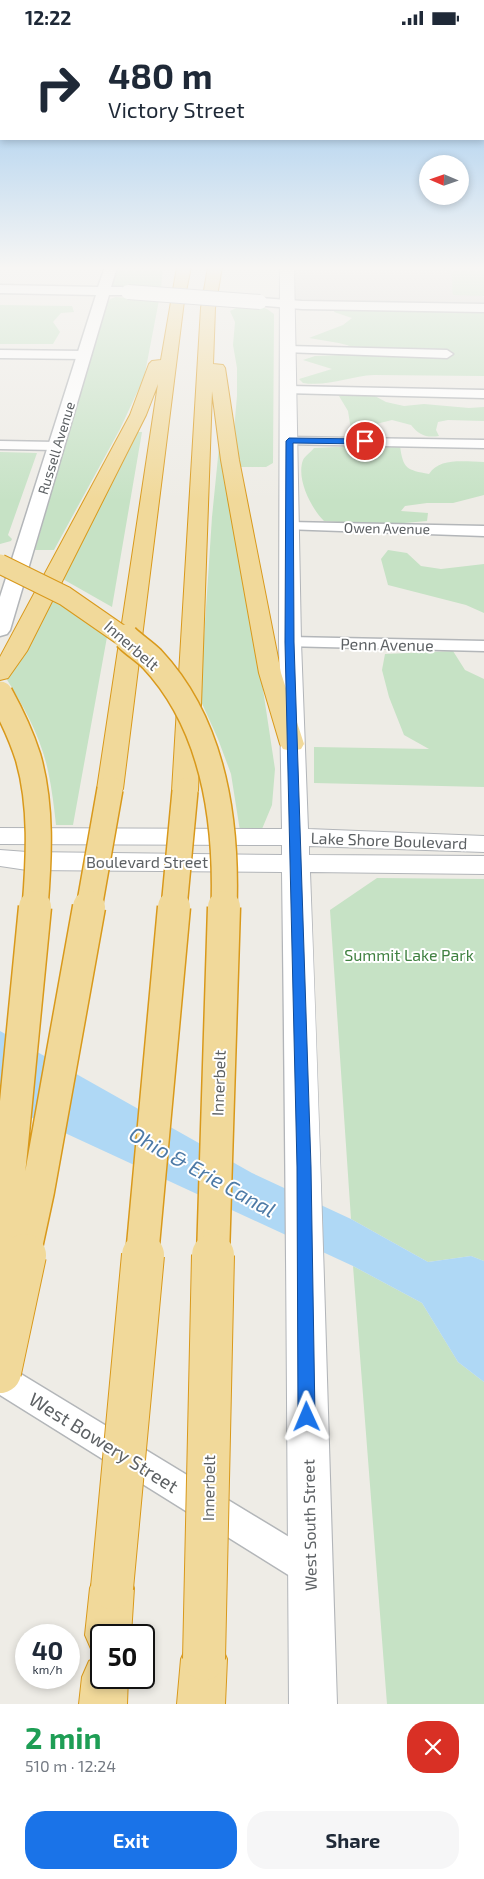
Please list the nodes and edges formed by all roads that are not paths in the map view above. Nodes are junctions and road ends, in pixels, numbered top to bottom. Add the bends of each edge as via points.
1 (88, 345) edge
2 (163, 345) edge
3 (171, 345) edge
4 (206, 345) edge
5 (213, 345) edge
6 (288, 345) edge
7 (288, 350) junction
8 (0, 354) edge
9 (447, 354) dead end
10 (85, 355) junction
11 (289, 390) junction
12 (484, 394) edge
13 (289, 441) junction
14 (484, 444) edge
15 (0, 445) edge
16 (56, 446) junction
17 (289, 526) junction
18 (484, 531) edge
19 (0, 564) edge
20 (0, 630) edge
21 (290, 642) junction
22 (484, 646) edge
23 (0, 673) edge
24 (0, 694) edge
25 (292, 744) junction
26 (0, 835) edge
27 (484, 844) edge
28 (294, 849) junction
29 (0, 858) edge
30 (484, 865) edge
31 (0, 1267) edge
32 (0, 1372) edge
33 (0, 1378) edge
34 (310, 1569) junction
35 (109, 1624) edge
36 (104, 1689) edge
37 (103, 1704) edge
38 (201, 1704) edge
39 (313, 1704) edge

1 - 10 street, Russell Avenue
2 - 23 highway via 138,415 16,651
3 - 32 highway, bridge via 110,789 38,1191
4 - 35 highway, bridge via 185,791
5 - 25 highway via 230,460 270,673
6 - 7 main road, West South Street
7 - 9 street
7 - 11 main road, West South Street
8 - 10 street
10 - 16 street, Russell Avenue
11 - 12 street
11 - 13 main road, West South Street
13 - 14 street
13 - 17 main road, West South Street
15 - 16 street
16 - 20 street, Russell Avenue
17 - 18 street, Owen Avenue
17 - 21 main road, West South Street
19 - 38 highway, Innerbelt, bridge via 40,581 78,603 150,657 185,706 200,737 221,808 226,868
21 - 22 street, Penn Avenue
21 - 25 main road, West South Street
24 - 31 highway, bridge via 21,735 33,776 39,820 36,894 16,1128
25 - 28 main road, West South Street
26 - 28 main road, Boulevard Street
27 - 28 main road, Lake Shore Boulevard
28 - 29 main road, Boulevard Street via 26,861
28 - 30 main road, Lake Shore Boulevard
28 - 34 main road, West South Street via 304,1183
33 - 34 street, West Bowery Street
34 - 39 main road, West South Street
36 - 37 highway

